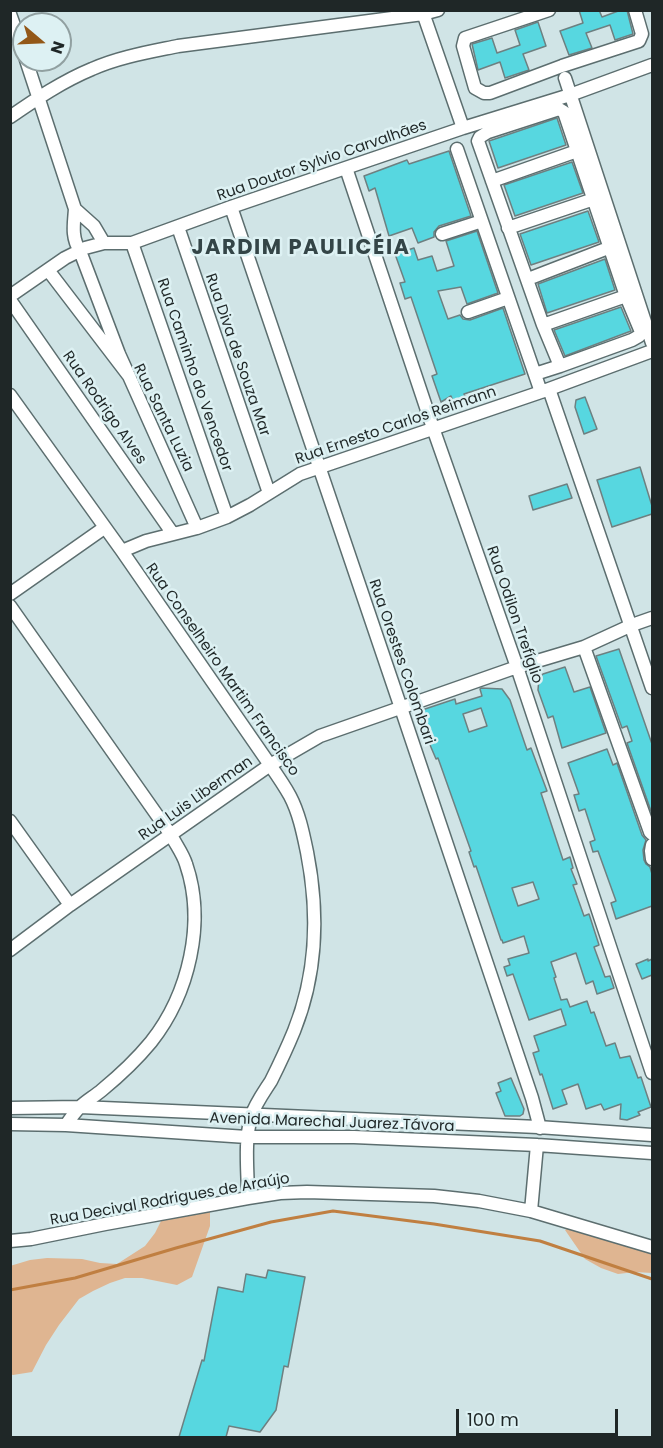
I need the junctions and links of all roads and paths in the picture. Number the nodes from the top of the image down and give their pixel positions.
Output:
1 (438, 10) edge
2 (549, 10) edge
3 (635, 10) edge
4 (422, 12) edge
5 (652, 65) edge
6 (30, 72) edge
7 (563, 72) junction
8 (570, 95) junction
9 (39, 97) junction
10 (10, 117) edge
11 (463, 128) junction
12 (457, 149) dead end
13 (577, 151) junction
14 (346, 168) junction
15 (492, 181) junction
16 (594, 199) junction
17 (231, 207) junction
18 (75, 208) junction
19 (482, 221) junction
20 (178, 227) junction
21 (508, 228) junction
22 (442, 234) dead end
23 (104, 243) junction
24 (132, 243) junction
25 (615, 246) junction
26 (80, 250) junction
27 (48, 270) junction
28 (528, 279) junction
29 (626, 296) junction
30 (10, 298) edge
31 (508, 298) junction
32 (468, 312) dead end
33 (543, 324) junction
34 (652, 343) edge
35 (652, 351) edge
36 (560, 366) junction
37 (535, 374) junction
38 (129, 376) junction
39 (545, 390) junction
40 (10, 395) edge
41 (433, 428) junction
42 (319, 467) junction
43 (269, 493) junction
44 (227, 517) junction
45 (104, 528) junction
46 (197, 528) junction
47 (173, 534) junction
48 (122, 551) junction
49 (10, 594) edge
50 (10, 606) edge
51 (652, 618) edge
52 (632, 625) junction
53 (584, 646) junction
54 (517, 667) junction
55 (652, 688) edge
56 (401, 708) junction
57 (270, 765) junction
58 (10, 821) edge
59 (652, 834) edge
60 (171, 835) junction
61 (652, 845) edge
62 (652, 859) edge
63 (70, 905) junction
64 (10, 950) edge
65 (652, 1073) edge
66 (80, 1107) junction
67 (10, 1108) edge
68 (252, 1115) junction
69 (10, 1124) edge
70 (66, 1125) junction
71 (540, 1128) junction
72 (652, 1135) edge
73 (247, 1137) junction
74 (537, 1145) junction
75 (652, 1153) edge
76 (248, 1198) junction
77 (531, 1211) junction
78 (10, 1240) edge
79 (652, 1247) edge

1 - 4 street
2 - 7 street
3 - 7 street
4 - 9 street
4 - 11 street
5 - 8 street, Rua Doutor Sylvio Carvalhães
6 - 9 street
7 - 8 street
8 - 11 street, Rua Doutor Sylvio Carvalhães
8 - 25 street
9 - 10 street
9 - 18 street
11 - 14 street, Rua Doutor Sylvio Carvalhães
12 - 19 street
13 - 15 street
13 - 15 street
13 - 16 street
14 - 17 street, Rua Doutor Sylvio Carvalhães
14 - 41 street, Rua Odilon Trefíglio
15 - 21 street
16 - 21 street
16 - 25 street
17 - 20 street, Rua Doutor Sylvio Carvalhães
17 - 42 street, Rua Orestes Colombari
18 - 23 street
18 - 26 street
19 - 22 street
19 - 31 street
20 - 24 street, Rua Doutor Sylvio Carvalhães
20 - 43 street, Rua Diva de Souza Mar
21 - 28 street
23 - 24 street, Rua Doutor Sylvio Carvalhães
23 - 26 street, Rua Doutor Sylvio Carvalhães
24 - 44 street, Rua Caminho do Vencedor
25 - 28 street
25 - 29 street
25 - 34 street
26 - 27 street, Rua Doutor Sylvio Carvalhães
26 - 38 street
27 - 30 street, Rua Doutor Sylvio Carvalhães
27 - 38 street, Rua Santa Luzia
28 - 33 street
29 - 33 street
29 - 36 street
30 - 47 street, Rua Rodrigo Alves
31 - 32 street
31 - 37 street
33 - 36 street
35 - 39 street, Rua Ernesto Carlos Reimann
36 - 37 street
37 - 39 street
38 - 46 street, Rua Santa Luzia
39 - 41 street, Rua Ernesto Carlos Reimann
39 - 52 street
40 - 45 street, Rua Conselheiro Martim Francisco
41 - 42 street, Rua Ernesto Carlos Reimann
41 - 54 street, Rua Odilon Trefíglio
42 - 43 street, Rua Ernesto Carlos Reimann
42 - 56 street, Rua Orestes Colombari
43 - 44 street, Rua Ernesto Carlos Reimann
44 - 46 street, Rua Ernesto Carlos Reimann
45 - 48 street, Rua Conselheiro Martim Francisco
45 - 49 street
46 - 47 street, Rua Ernesto Carlos Reimann
47 - 48 street, Rua Ernesto Carlos Reimann
48 - 57 street, Rua Conselheiro Martim Francisco
50 - 60 street
51 - 52 street, Rua Luis Liberman
52 - 53 street, Rua Luis Liberman
52 - 55 street
53 - 54 street, Rua Luis Liberman
53 - 59 street
54 - 56 street, Rua Luis Liberman
54 - 65 street, Rua Odilon Trefíglio
56 - 57 street, Rua Luis Liberman
56 - 71 street, Rua Orestes Colombari
57 - 60 street, Rua Luis Liberman
57 - 68 street, Rua Conselheiro Martim Francisco
58 - 63 street
60 - 63 street, Rua Luis Liberman
60 - 66 street
61 - 62 street
63 - 64 street, Rua Luis Liberman
66 - 67 street, Avenida Marechal Juarez Távora
66 - 68 street, Avenida Marechal Juarez Távora
66 - 70 street
68 - 71 street, Avenida Marechal Juarez Távora
68 - 73 street, Rua Conselheiro Martim Francisco
69 - 70 street, Avenida Marechal Juarez Távora
70 - 73 street, Avenida Marechal Juarez Távora
71 - 72 street, Avenida Marechal Juarez Távora
73 - 74 street, Avenida Marechal Juarez Távora
73 - 76 street, Rua Conselheiro Martim Francisco
74 - 75 street, Avenida Marechal Juarez Távora
74 - 77 street
76 - 77 street, Rua Decival Rodrigues de Araújo
76 - 78 street, Rua Decival Rodrigues de Araújo
77 - 79 street, Rua Decival Rodrigues de Araújo

